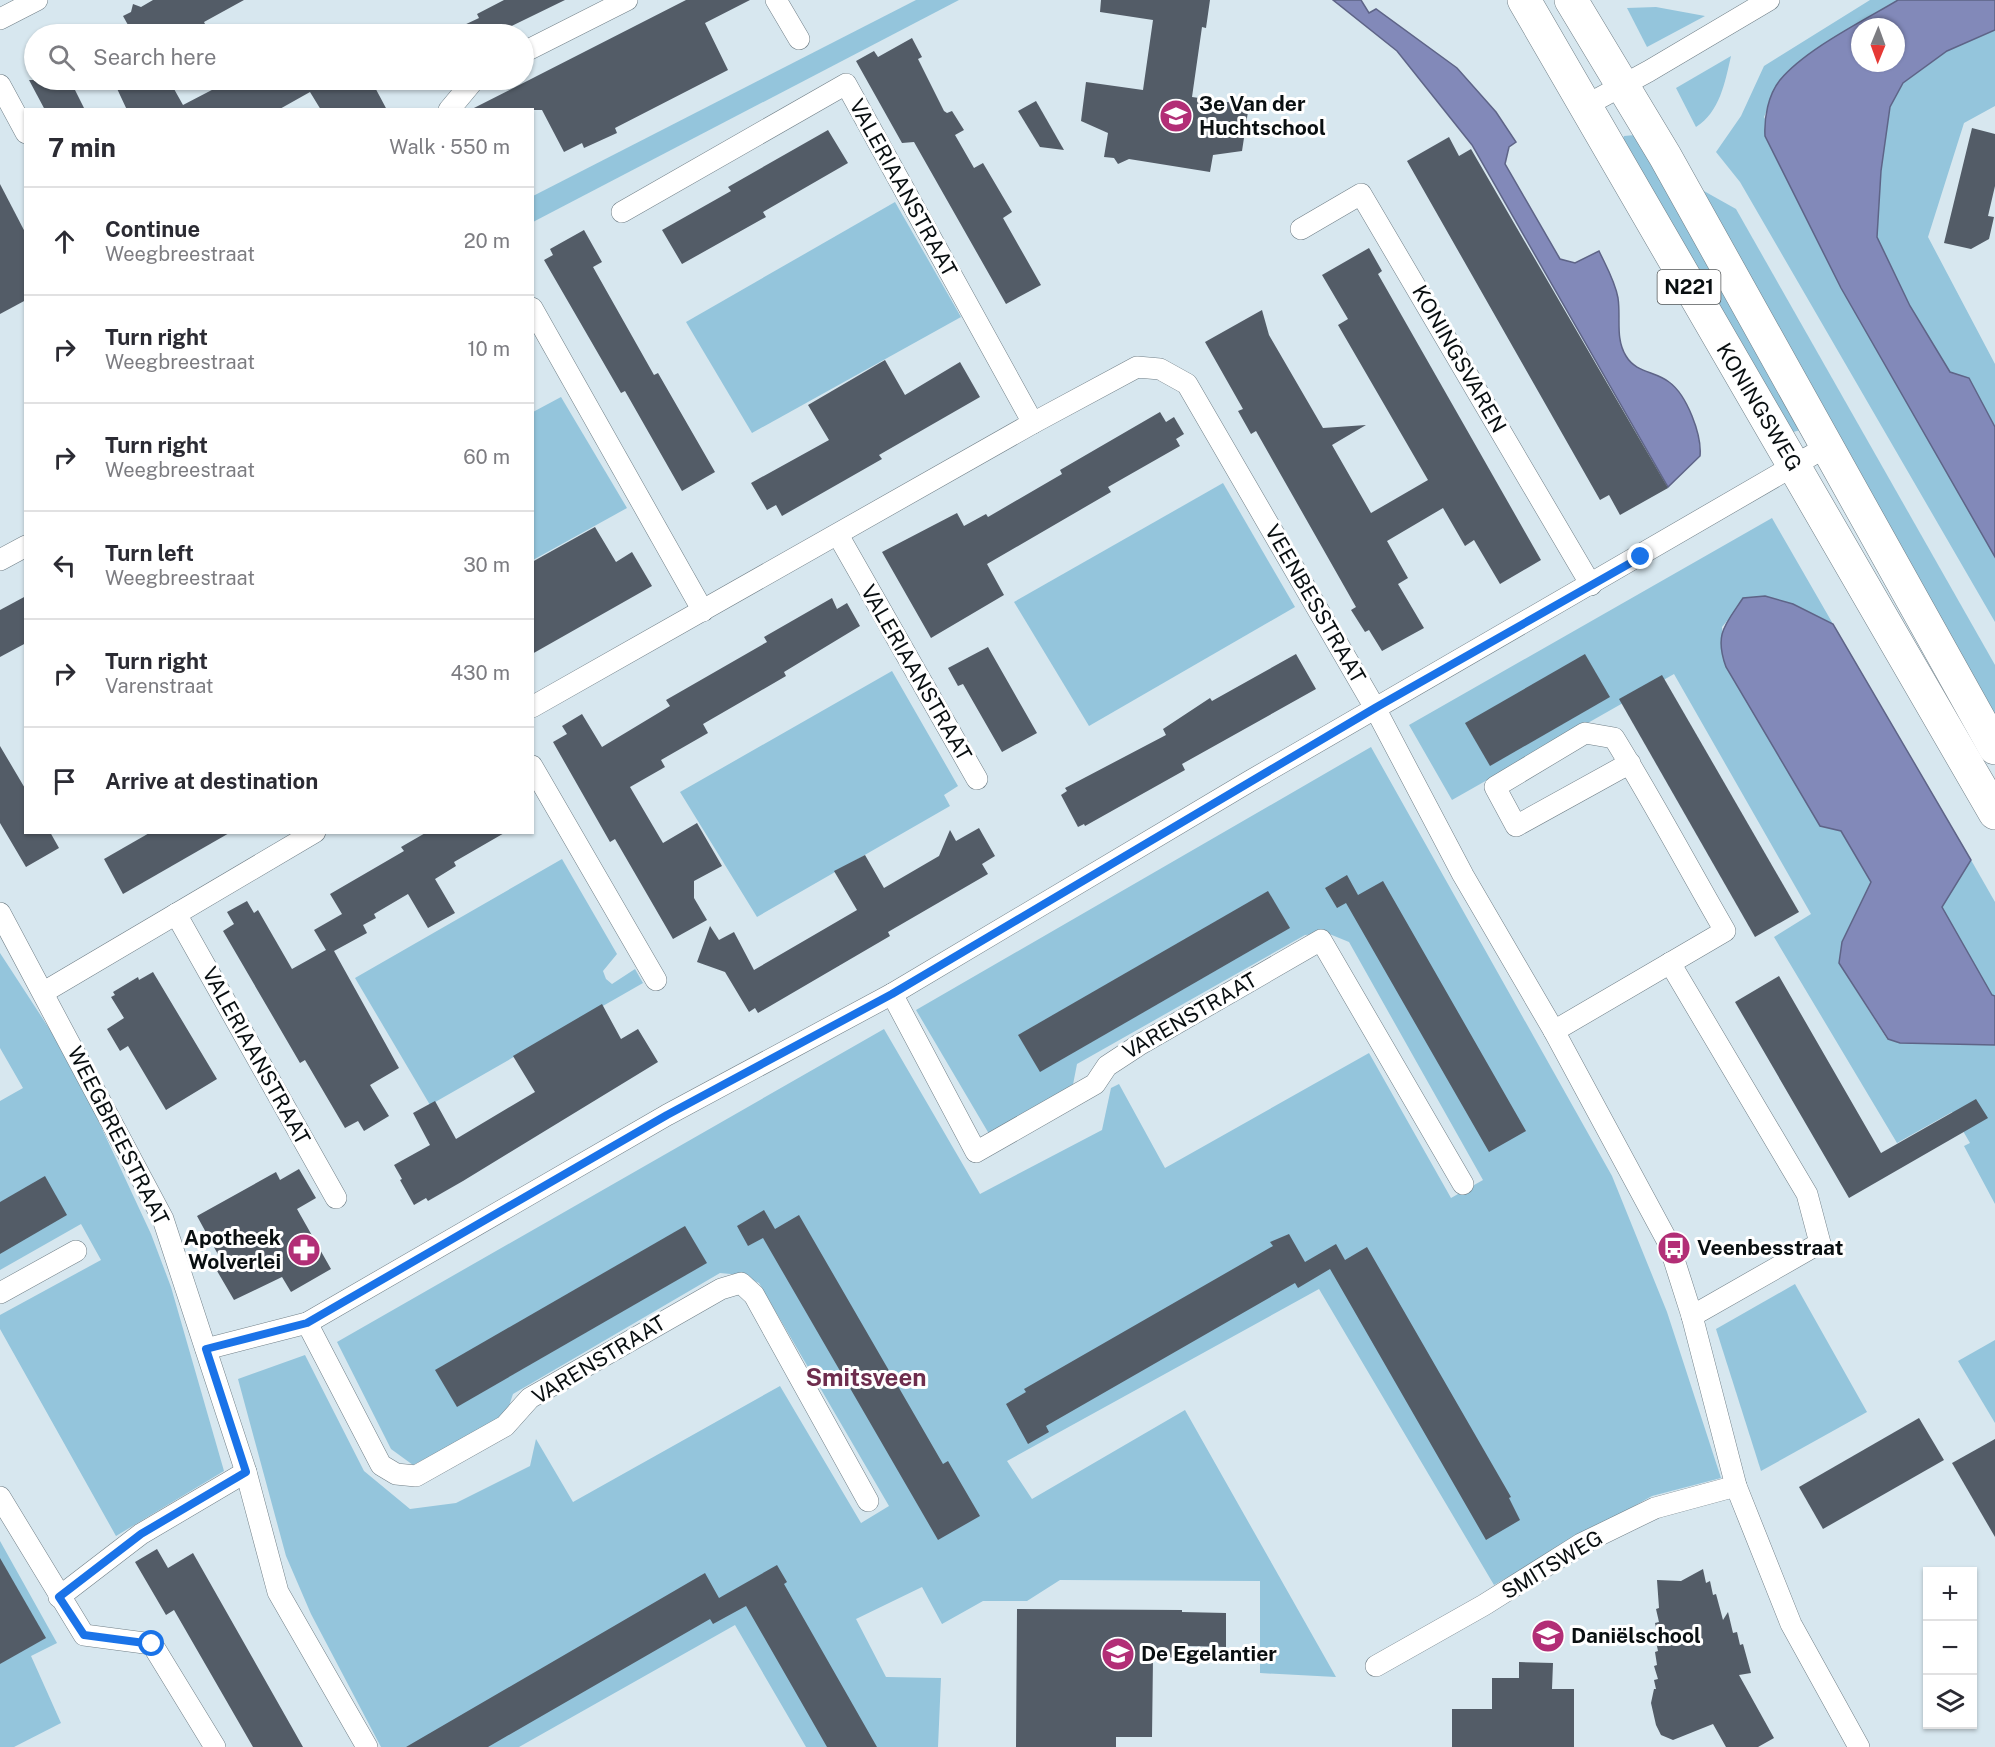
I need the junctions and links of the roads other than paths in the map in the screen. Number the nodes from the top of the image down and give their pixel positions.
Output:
1 (37, 0) edge
2 (627, 0) edge
3 (776, 0) edge
4 (1524, 0) edge
5 (1570, 0) edge
6 (1768, 0) edge
7 (0, 19) edge
8 (800, 39) dead end
9 (534, 47) edge
10 (1623, 85) junction
11 (0, 86) edge
12 (466, 90) edge
13 (1585, 105) junction
14 (451, 108) edge
15 (24, 129) edge
16 (622, 212) dead end
17 (1301, 229) dead end
18 (534, 312) edge
19 (1033, 423) junction
20 (1826, 447) junction
21 (1795, 466) junction
22 (838, 535) junction
23 (24, 547) edge
24 (0, 560) edge
25 (1591, 585) junction
26 (703, 611) junction
27 (534, 706) edge
28 (1375, 708) junction
29 (1995, 748) edge
30 (1630, 763) junction
31 (534, 769) edge
32 (977, 779) dead end
33 (1995, 813) edge
34 (312, 834) edge
35 (0, 913) edge
36 (176, 914) junction
37 (1670, 963) junction
38 (656, 980) dead end
39 (44, 992) junction
40 (892, 994) junction
41 (1554, 1031) junction
42 (1463, 1184) dead end
43 (336, 1198) dead end
44 (76, 1251) dead end
45 (0, 1293) edge
46 (1692, 1316) junction
47 (307, 1323) junction
48 (206, 1349) junction
49 (246, 1472) junction
50 (1736, 1486) junction
51 (0, 1497) edge
52 (867, 1501) dead end
53 (59, 1597) junction
54 (1376, 1666) dead end
55 (215, 1747) edge
56 (367, 1747) edge
57 (1859, 1747) edge

1 - 7 street
2 - 9 street
3 - 8 street
4 - 13 main road, KONINGSWEG / N221
5 - 10 main road, KONINGSWEG / N221
6 - 10 street
10 - 13 street
10 - 20 main road, KONINGSWEG / N221
11 - 15 street
12 - 14 street
13 - 21 main road, KONINGSWEG / N221
16 - 19 street, VALERIAANSTRAAT
17 - 25 street, KONINGSVAREN
18 - 26 street
19 - 22 street
19 - 28 street, VEENBESSTRAAT
20 - 21 street
20 - 29 main road, KONINGSWEG / N221
21 - 25 street
21 - 33 main road, KONINGSWEG / N221
22 - 26 street
22 - 32 street, VALERIAANSTRAAT
23 - 24 street
25 - 28 street
26 - 27 street
28 - 40 street
28 - 41 street, VEENBESSTRAAT
30 - 30 street
30 - 37 street
31 - 38 street
34 - 36 street
35 - 39 street, WEEGBREESTRAAT
36 - 39 street
36 - 43 street, VALERIAANSTRAAT
37 - 41 street
37 - 46 street
39 - 48 street, WEEGBREESTRAAT
40 - 42 street, VARENSTRAAT
40 - 47 street
41 - 46 street, VEENBESSTRAAT
44 - 45 street
46 - 50 street, VEENBESSTRAAT
47 - 48 street
47 - 52 street, VARENSTRAAT
48 - 49 street, WEEGBREESTRAAT
49 - 53 street
49 - 56 street, WEEGBREESTRAAT
50 - 54 street, SMITSWEG
50 - 57 street, VEENBESSTRAAT
51 - 53 street
53 - 55 street

